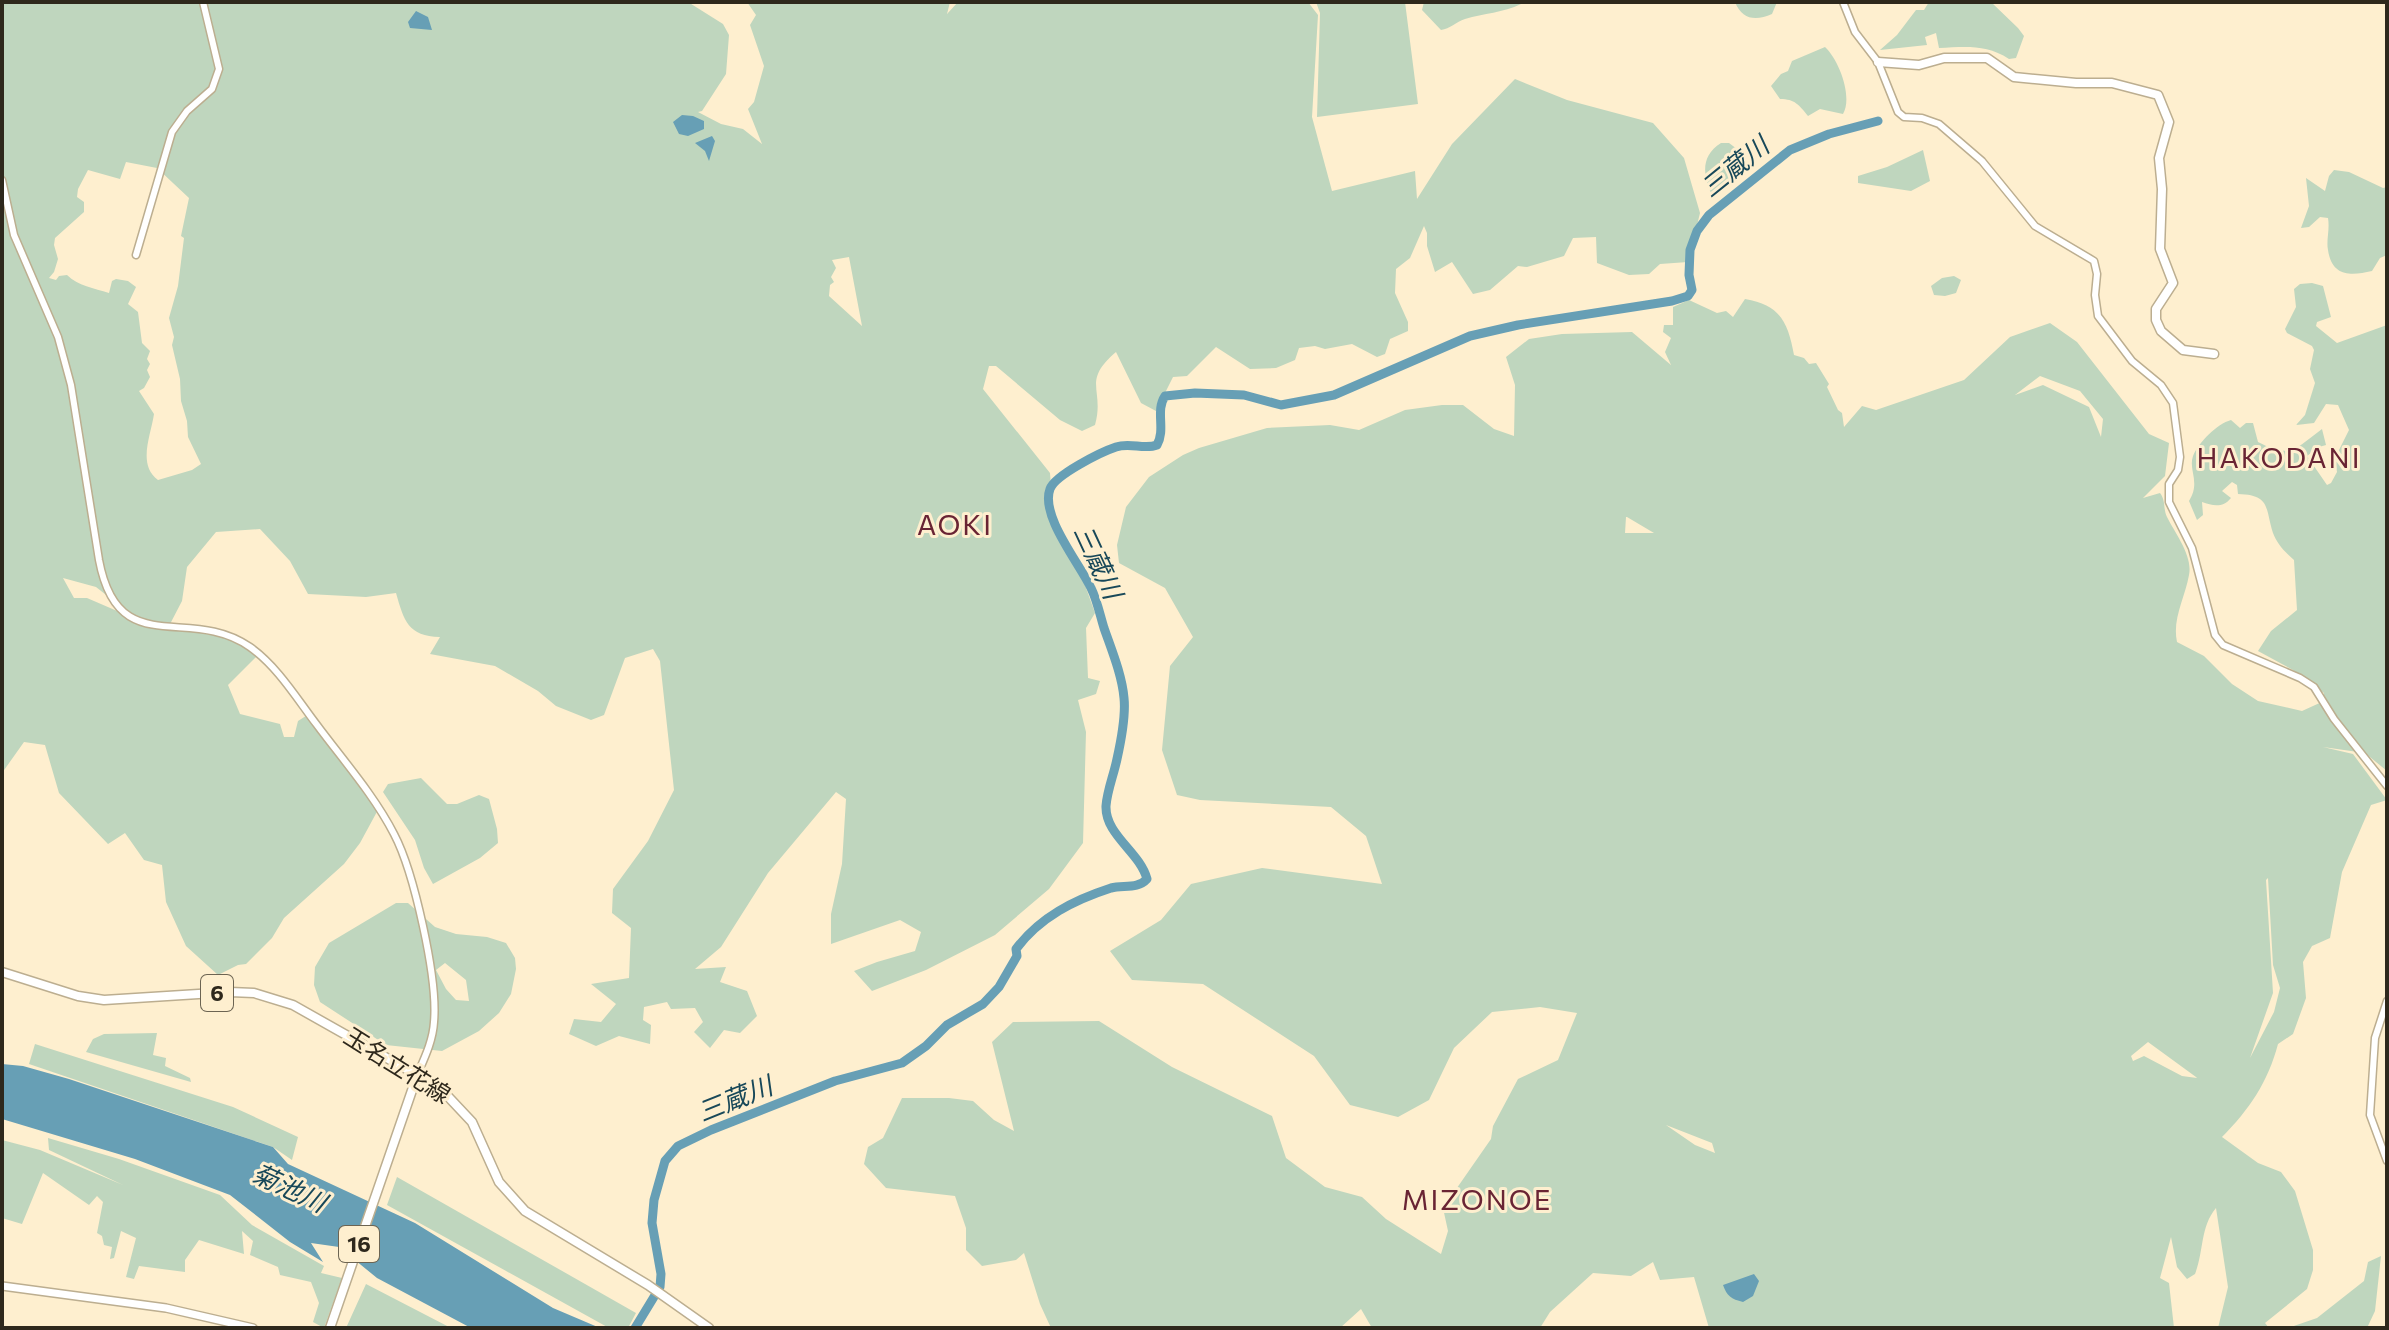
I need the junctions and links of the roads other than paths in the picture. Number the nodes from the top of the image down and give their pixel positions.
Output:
1 (203, 2) edge
2 (1843, 2) edge
3 (1878, 62) junction
4 (2, 180) edge
5 (136, 255) dead end
6 (2214, 354) dead end
7 (2387, 786) edge
8 (2, 972) edge
9 (2387, 1001) edge
10 (418, 1073) junction
11 (2387, 1161) edge
12 (2, 1286) edge
13 (253, 1328) edge
14 (330, 1328) edge
15 (709, 1328) edge

1 - 5 street
2 - 3 street
3 - 6 main road
3 - 7 street
4 - 10 street
8 - 10 main road, 玉名立花線 / 6
9 - 11 street
10 - 14 main road, 16
10 - 15 main road, 玉名立花線 / 6
12 - 13 main road

